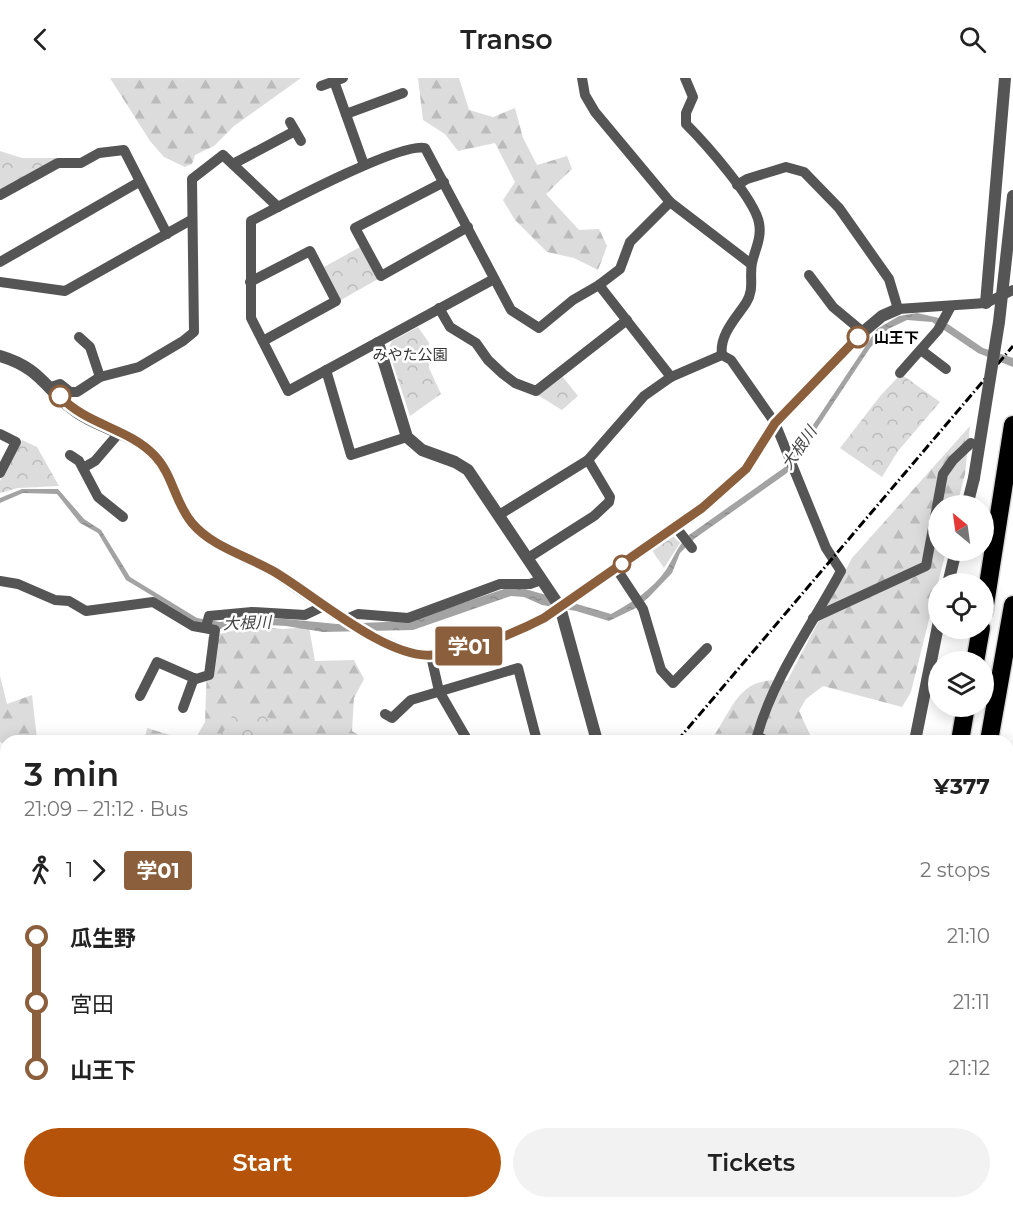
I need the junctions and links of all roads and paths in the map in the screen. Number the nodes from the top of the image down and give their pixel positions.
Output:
1 (582, 78) edge
2 (685, 78) edge
3 (1005, 78) edge
4 (338, 80) edge
5 (321, 86) dead end
6 (403, 93) dead end
7 (346, 114) junction
8 (296, 132) dead end
9 (233, 164) junction
10 (364, 165) junction
11 (139, 182) junction
12 (444, 182) junction
13 (737, 185) junction
14 (1013, 194) edge
15 (0, 195) edge
16 (670, 202) junction
17 (278, 207) junction
18 (191, 220) junction
19 (468, 227) junction
20 (167, 234) junction
21 (0, 262) edge
22 (751, 264) junction
23 (809, 274) dead end
24 (495, 279) junction
25 (0, 282) edge
26 (250, 282) junction
27 (599, 285) junction
28 (1013, 290) edge
29 (986, 303) junction
30 (439, 308) junction
31 (898, 309) junction
32 (949, 311) junction
33 (627, 320) junction
34 (862, 332) junction
35 (79, 337) dead end
36 (263, 341) junction
37 (378, 343) junction
38 (921, 350) junction
39 (722, 355) junction
40 (0, 356) edge
41 (945, 369) dead end
42 (326, 370) junction
43 (900, 373) dead end
44 (671, 376) junction
45 (100, 377) junction
46 (51, 387) junction
47 (775, 423) junction
48 (1013, 425) edge
49 (119, 433) junction
50 (0, 434) edge
51 (407, 437) junction
52 (972, 443) dead end
53 (70, 455) dead end
54 (588, 460) junction
55 (82, 468) junction
56 (0, 473) edge
57 (970, 495) edge
58 (499, 514) junction
59 (123, 517) dead end
60 (675, 526) junction
61 (692, 548) dead end
62 (528, 558) junction
63 (616, 568) junction
64 (990, 573) edge
65 (541, 580) junction
66 (0, 581) edge
67 (1013, 605) edge
68 (324, 606) junction
69 (560, 607) junction
70 (812, 618) junction
71 (347, 620) junction
72 (207, 622) junction
73 (935, 639) edge
74 (707, 648) dead end
75 (431, 656) junction
76 (194, 678) junction
77 (439, 691) junction
78 (140, 696) dead end
79 (183, 708) dead end
80 (964, 717) edge
81 (391, 718) dead end
82 (465, 735) edge
83 (535, 735) edge
84 (595, 735) edge
85 (757, 735) edge
86 (916, 735) edge
87 (961, 735) edge
88 (990, 735) edge

1 - 16 street
2 - 13 street
3 - 29 street
4 - 5 street
4 - 7 street
6 - 7 street
7 - 10 street
8 - 9 street
9 - 17 street
9 - 18 street
10 - 12 street
10 - 17 street
11 - 15 street
11 - 20 street
11 - 21 street
12 - 19 street
12 - 19 street
13 - 22 street
13 - 31 street
14 - 57 street, bridge
16 - 22 street
16 - 27 street
17 - 26 street
18 - 20 street
18 - 45 street
19 - 24 street
20 - 25 street
22 - 39 street
23 - 34 street
24 - 27 street
24 - 30 street
26 - 36 street
26 - 36 street
27 - 33 street
28 - 29 street
29 - 32 street
30 - 33 street
30 - 37 street
31 - 32 street
31 - 34 street
32 - 38 street
33 - 44 street
34 - 47 street
35 - 45 street
36 - 42 street
37 - 42 street
37 - 51 street
38 - 41 street
38 - 43 street
39 - 44 street
39 - 47 street
40 - 46 street
42 - 51 street
44 - 54 street
45 - 46 street
46 - 49 street
47 - 60 street
47 - 70 street
48 - 64 highway
49 - 55 street
49 - 68 street
50 - 56 street
51 - 58 street
52 - 70 street
53 - 55 street
54 - 58 street
54 - 62 street
55 - 59 street
58 - 62 street
60 - 61 street
60 - 63 street
62 - 65 street
63 - 69 street
63 - 74 street
65 - 69 street
65 - 71 street
66 - 72 street
67 - 88 highway
68 - 71 street
68 - 72 street
69 - 75 street
69 - 84 street
70 - 85 street
71 - 75 street
72 - 76 street
73 - 86 street
75 - 77 street
76 - 78 street
76 - 79 street
77 - 81 street
77 - 82 street
77 - 83 street
80 - 87 highway

